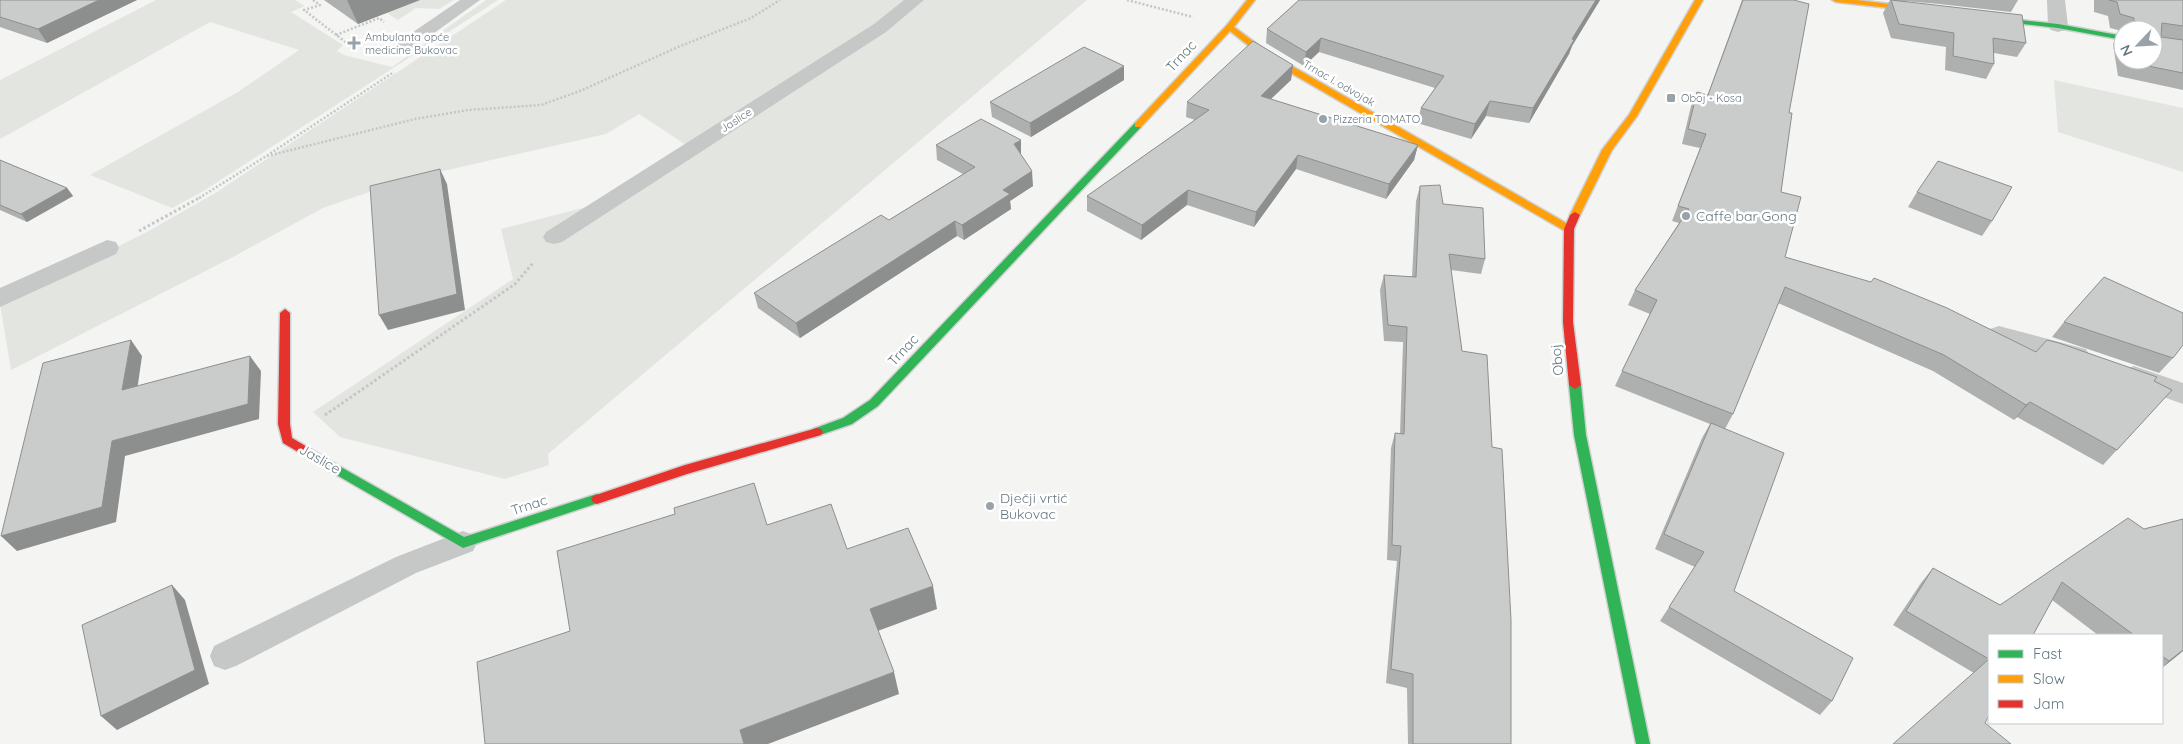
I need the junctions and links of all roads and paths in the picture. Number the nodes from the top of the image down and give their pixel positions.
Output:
1 (313, 0) edge
2 (470, 0) edge
3 (780, 0) edge
4 (915, 0) edge
5 (1127, 0) edge
6 (1251, 0) edge
7 (1699, 0) edge
8 (1836, 0) edge
9 (2056, 0) edge
10 (1132, 1) edge
11 (1932, 11) edge
12 (1971, 16) edge
13 (387, 25) dead end
14 (2058, 26) junction
15 (1230, 27) junction
16 (380, 30) dead end
17 (336, 36) junction
18 (2113, 36) edge
19 (406, 45) dead end
20 (398, 69) dead end
21 (267, 156) junction
22 (1569, 229) junction
23 (554, 237) joint
24 (107, 248) joint
25 (0, 298) edge
26 (285, 313) dead end
27 (1998, 335) edge
28 (2183, 394) edge
29 (287, 440) junction
30 (463, 543) junction
31 (225, 656) dead end
32 (1643, 744) edge

1 - 17 path
2 - 19 lane
3 - 21 path
4 - 23 lane, Jaslice
5 - 10 path
6 - 15 street, Trnac
7 - 22 street, Oboj
8 - 11 street
9 - 14 street
10 - 15 path
12 - 14 street
13 - 17 path
14 - 18 street
15 - 22 street, Trnac I. odvojak
15 - 30 street, Trnac
16 - 17 path
20 - 21 path
21 - 24 path
22 - 32 street, Oboj
23 - 29 path
24 - 25 street
26 - 29 street, Jaslice
27 - 28 street
29 - 30 street, Jaslice
30 - 31 lane

